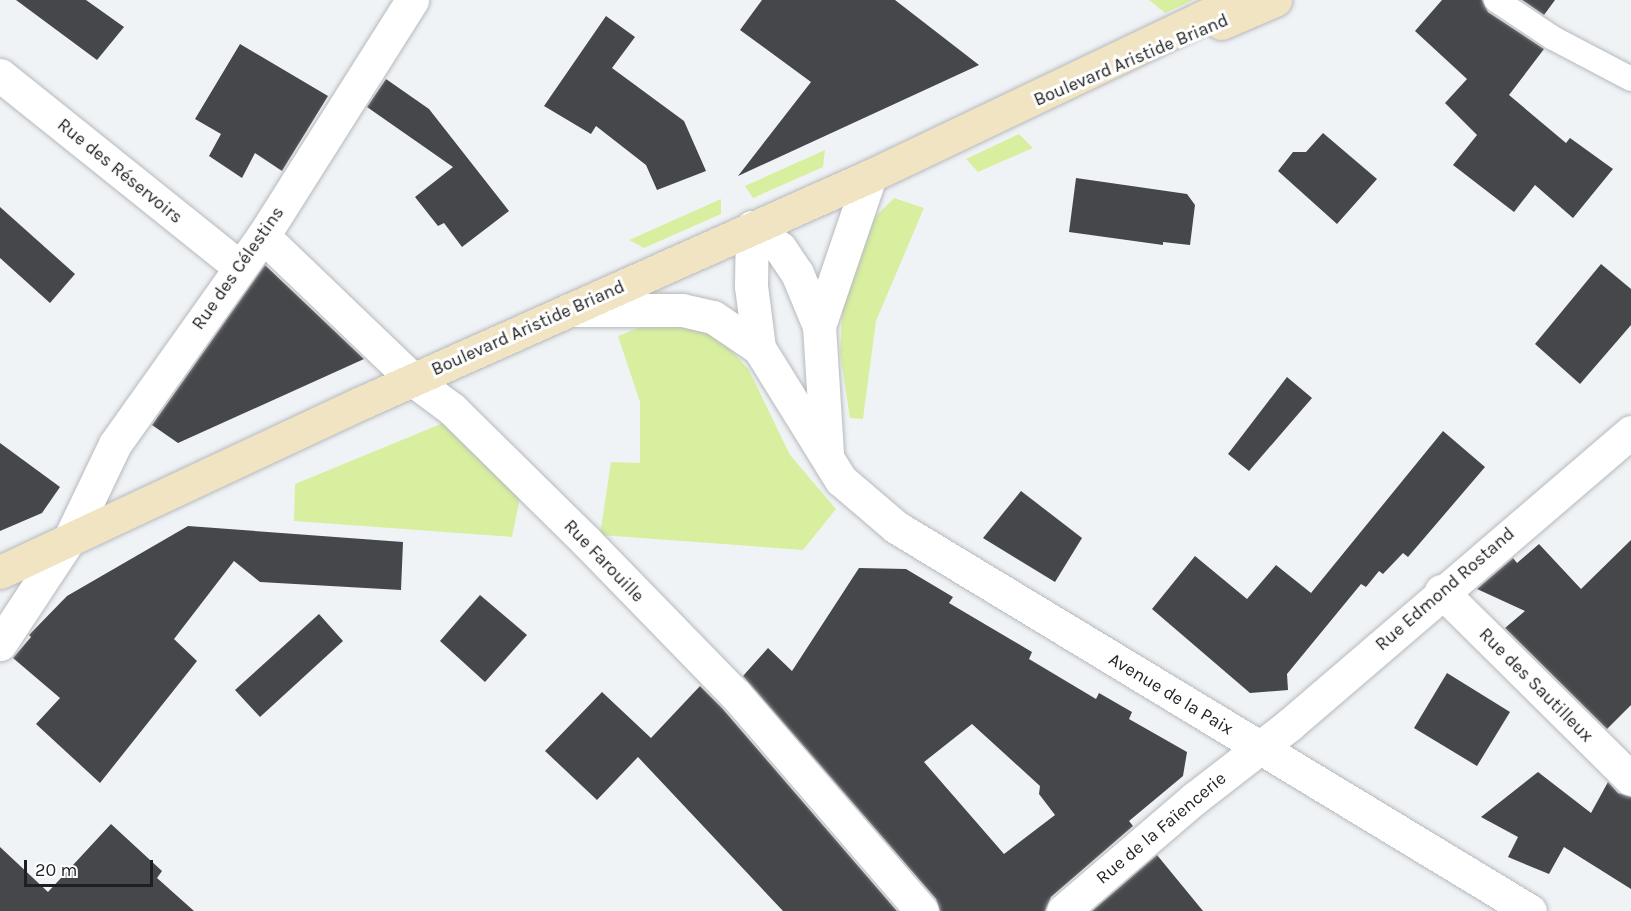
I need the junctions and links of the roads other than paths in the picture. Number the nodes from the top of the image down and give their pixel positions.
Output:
1 (412, 0) edge
2 (1239, 0) edge
3 (1275, 0) edge
4 (1496, 0) edge
5 (0, 75) edge
6 (1631, 79) edge
7 (987, 121) junction
8 (870, 176) junction
9 (752, 227) junction
10 (263, 236) junction
11 (240, 267) junction
12 (569, 310) junction
13 (819, 326) junction
14 (759, 348) junction
15 (413, 380) junction
16 (1631, 432) edge
17 (827, 459) junction
18 (70, 538) junction
19 (0, 572) edge
20 (1441, 591) junction
21 (0, 644) edge
22 (1260, 747) junction
23 (1631, 779) edge
24 (922, 911) edge
25 (1063, 911) edge
26 (1530, 911) edge

1 - 10 street, Rue des Célestins
2 - 7 main road, Boulevard Aristide Briand
3 - 7 main road, Boulevard Aristide Briand
4 - 6 lane
5 - 11 street, Rue des Réservoirs
7 - 8 main road, Boulevard Aristide Briand
8 - 9 main road, Boulevard Aristide Briand
8 - 13 street
9 - 12 main road, Boulevard Aristide Briand
9 - 13 street
9 - 14 street, Avenue de la Paix
10 - 11 street, Rue des Célestins
10 - 15 street, Rue Farouille
11 - 18 street, Rue des Célestins
12 - 14 street, Avenue de la Paix
12 - 15 main road, Boulevard Aristide Briand
13 - 17 street
14 - 17 street, Avenue de la Paix
15 - 18 main road, Boulevard Aristide Briand
15 - 24 street, Rue Farouille
16 - 20 street, Rue Edmond Rostand
17 - 22 street, Avenue de la Paix
18 - 19 main road, Boulevard Aristide Briand
18 - 21 street, Rue des Célestins
20 - 22 street, Rue Edmond Rostand
20 - 23 street, Rue des Sautilleux
22 - 25 street, Rue de la Faïencerie
22 - 26 street, Avenue de la Paix

